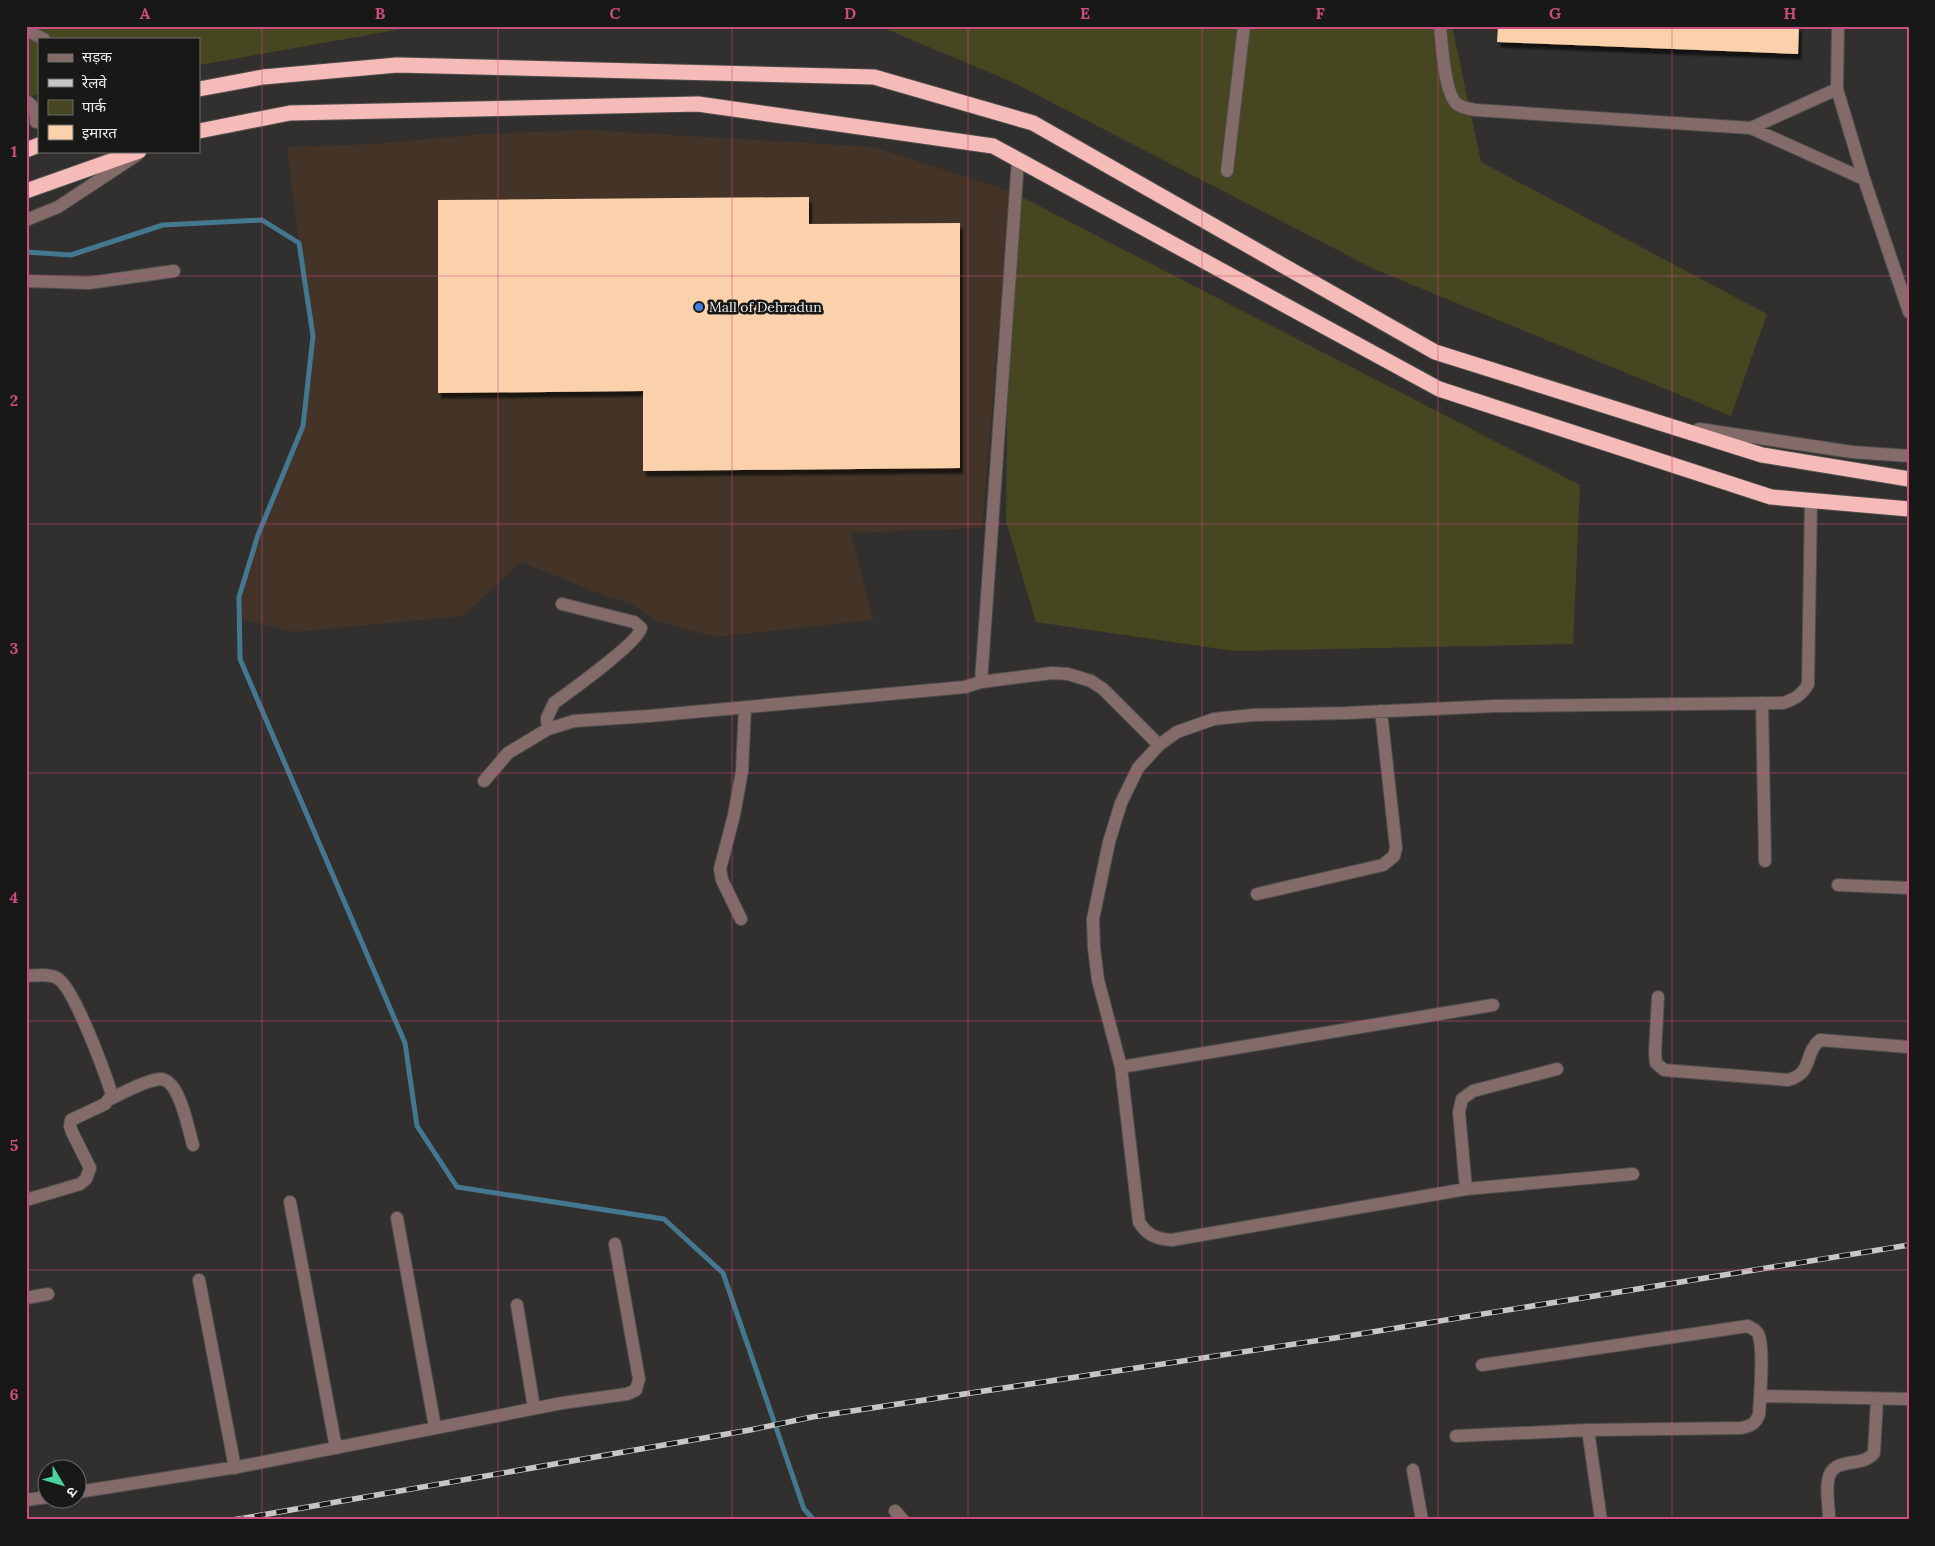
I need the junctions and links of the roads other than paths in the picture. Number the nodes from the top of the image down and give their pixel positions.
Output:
1 (1244, 26) edge
2 (1440, 26) edge
3 (1838, 26) edge
4 (26, 30) edge
5 (42, 38) edge
6 (200, 89) edge
7 (1837, 89) junction
8 (26, 101) edge
9 (34, 124) edge
10 (1751, 128) junction
11 (200, 130) edge
12 (38, 145) edge
13 (26, 150) edge
14 (136, 152) edge
15 (141, 152) edge
16 (1018, 160) junction
17 (1228, 171) dead end
18 (1864, 180) junction
19 (26, 191) edge
20 (26, 220) edge
21 (174, 271) dead end
22 (26, 281) edge
23 (1909, 312) edge
24 (1659, 422) junction
25 (1909, 456) edge
26 (1909, 479) edge
27 (1811, 500) junction
28 (1909, 509) edge
29 (562, 604) dead end
30 (981, 682) junction
31 (1762, 703) junction
32 (745, 707) junction
33 (1381, 711) junction
34 (548, 729) junction
35 (1160, 746) junction
36 (484, 781) dead end
37 (1765, 861) dead end
38 (1838, 885) dead end
39 (1909, 888) edge
40 (1257, 894) dead end
41 (741, 919) dead end
42 (26, 976) edge
43 (1658, 997) dead end
44 (1493, 1006) dead end
45 (1909, 1046) edge
46 (1121, 1067) junction
47 (1557, 1069) dead end
48 (110, 1099) junction
49 (193, 1145) dead end
50 (1633, 1174) dead end
51 (1466, 1189) junction
52 (26, 1200) edge
53 (290, 1202) dead end
54 (396, 1218) dead end
55 (615, 1244) dead end
56 (199, 1280) dead end
57 (48, 1294) dead end
58 (26, 1298) edge
59 (517, 1305) dead end
60 (1482, 1365) dead end
61 (1760, 1396) junction
62 (1877, 1399) junction
63 (1909, 1399) edge
64 (534, 1408) junction
65 (435, 1427) junction
66 (1588, 1430) junction
67 (1456, 1436) dead end
68 (336, 1448) junction
69 (235, 1468) junction
70 (1413, 1470) dead end
71 (88, 1490) edge
72 (1422, 1520) edge
73 (1601, 1520) edge
74 (1829, 1520) edge

1 - 17 street
2 - 10 street
3 - 7 street
4 - 5 street
6 - 24 highway
7 - 10 street
7 - 18 street
8 - 9 street
10 - 18 street
11 - 16 highway
12 - 13 highway
14 - 19 highway
15 - 20 street
16 - 27 highway
16 - 30 street
18 - 23 street
21 - 22 street
24 - 25 street
24 - 26 highway
27 - 28 highway
27 - 31 street
29 - 34 street
30 - 32 street
30 - 35 street
31 - 33 street
31 - 37 street
32 - 34 street
32 - 41 street
33 - 35 street
33 - 40 street
34 - 36 street
35 - 46 street
38 - 39 street
42 - 48 street
43 - 45 street
44 - 46 street
46 - 51 street
47 - 51 street
48 - 49 street
48 - 52 street
50 - 51 street
53 - 68 street
54 - 65 street
55 - 64 street
56 - 69 street
57 - 58 street
59 - 64 street
60 - 61 street
61 - 62 street
61 - 66 street
62 - 63 street
62 - 74 street
64 - 65 street
65 - 68 street
66 - 67 street
66 - 73 street
68 - 69 street
69 - 71 street
70 - 72 street

